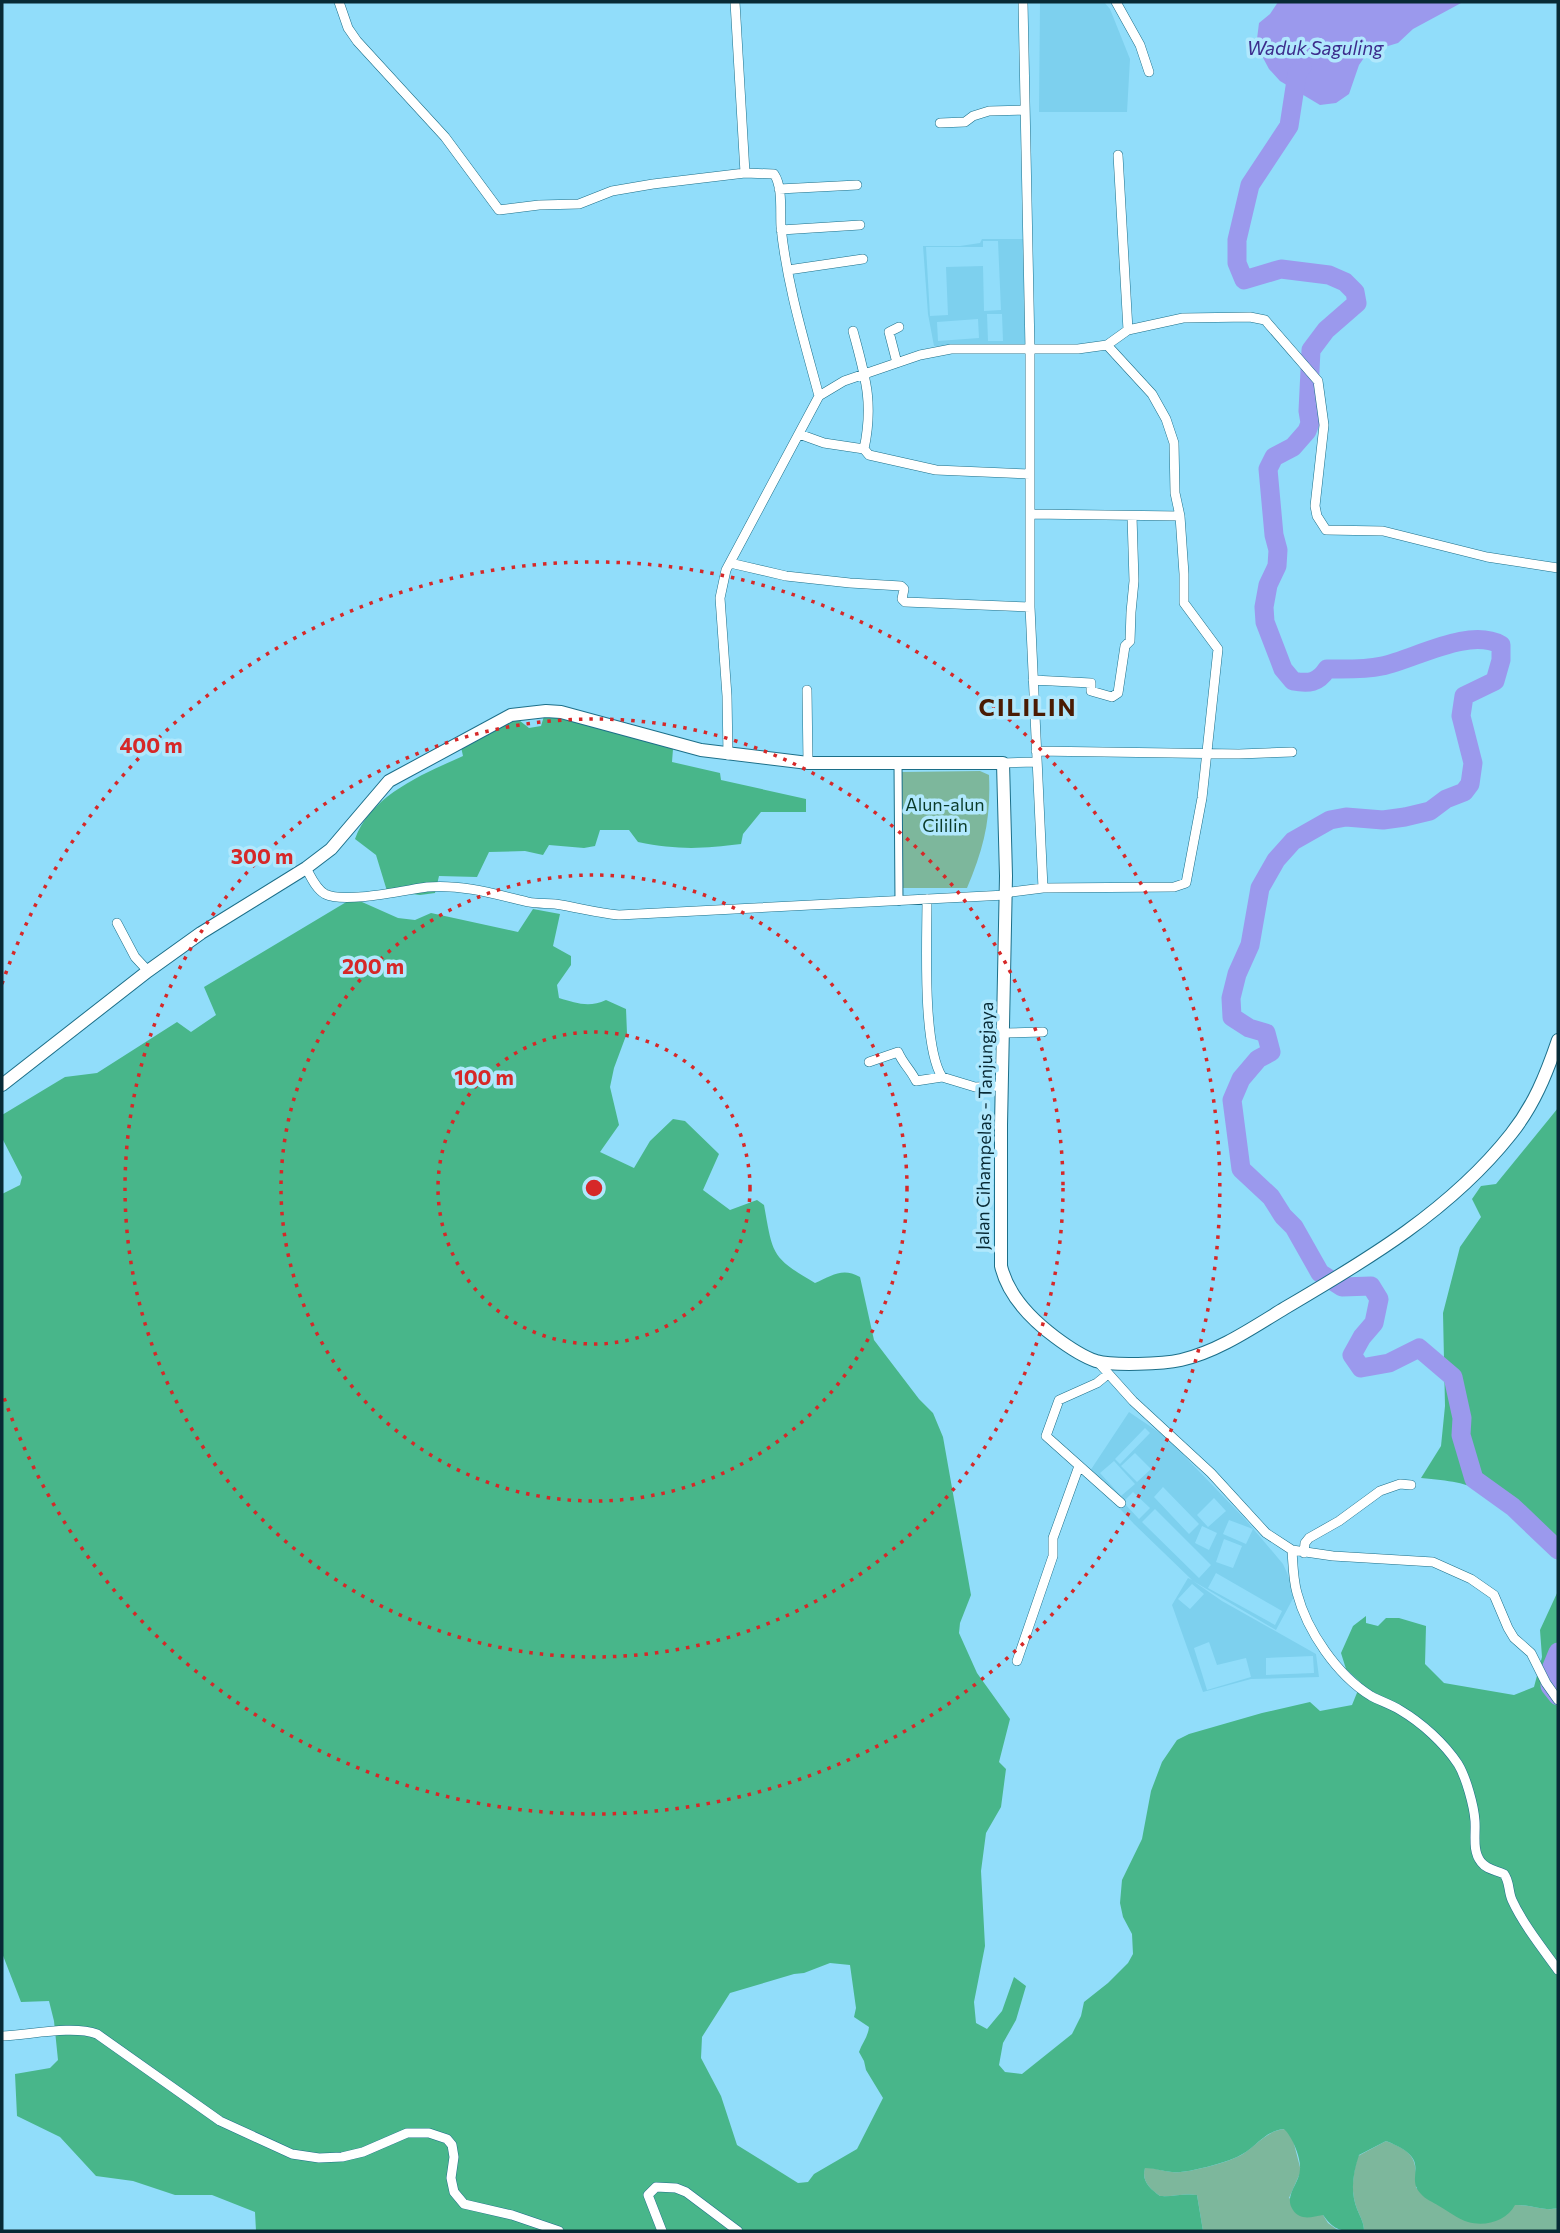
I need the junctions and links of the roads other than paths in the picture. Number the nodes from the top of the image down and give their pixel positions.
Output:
1 (339, 2) edge
2 (735, 2) edge
3 (1023, 2) edge
4 (1116, 2) edge
5 (1149, 72) dead end
6 (1024, 110) junction
7 (940, 123) dead end
8 (1118, 155) dead end
9 (745, 173) junction
10 (857, 185) dead end
11 (779, 189) junction
12 (860, 225) dead end
13 (782, 230) junction
14 (863, 260) dead end
15 (788, 270) junction
16 (899, 327) dead end
17 (1128, 330) junction
18 (853, 331) dead end
19 (1107, 345) junction
20 (1030, 350) junction
21 (897, 363) junction
22 (864, 374) junction
23 (819, 396) junction
24 (799, 434) junction
25 (864, 449) junction
26 (1030, 474) junction
27 (1031, 514) junction
28 (1132, 516) junction
29 (1180, 516) junction
30 (730, 563) junction
31 (1558, 568) edge
32 (1030, 607) junction
33 (1033, 680) junction
34 (807, 690) dead end
35 (1036, 751) junction
36 (1292, 752) dead end
37 (1207, 753) junction
38 (728, 755) junction
39 (1036, 762) junction
40 (808, 763) junction
41 (898, 763) junction
42 (1003, 763) junction
43 (306, 869) junction
44 (1043, 888) junction
45 (1006, 895) junction
46 (927, 900) junction
47 (899, 901) junction
48 (117, 923) dead end
49 (148, 971) junction
50 (1043, 1032) dead end
51 (1004, 1033) junction
52 (1558, 1040) edge
53 (869, 1062) dead end
54 (8, 1074) edge
55 (942, 1077) junction
56 (2, 1085) edge
57 (1002, 1086) junction
58 (1098, 1362) junction
59 (1108, 1374) junction
60 (1079, 1466) junction
61 (1411, 1485) dead end
62 (1121, 1503) dead end
63 (1292, 1550) junction
64 (1304, 1553) junction
65 (1017, 1661) dead end
66 (1558, 1700) edge
67 (1558, 1970) edge
68 (2, 2036) edge
69 (559, 2231) edge
70 (662, 2231) edge
71 (738, 2231) edge

1 - 9 street
2 - 9 street
3 - 6 street
4 - 5 street
6 - 7 street
6 - 20 street
8 - 17 street
9 - 11 street
10 - 11 street
11 - 13 street
12 - 13 street
13 - 15 street
14 - 15 street
15 - 23 street
16 - 21 street
17 - 19 street
17 - 31 street
18 - 22 street
19 - 20 street
19 - 29 street
20 - 21 street
20 - 26 street
21 - 22 street
22 - 23 street
22 - 25 street
23 - 24 street
24 - 25 street
24 - 30 street
25 - 26 street
26 - 27 street
27 - 28 street
27 - 32 street
28 - 29 street
28 - 33 street
29 - 37 street
30 - 32 street
30 - 38 street
32 - 33 street
33 - 35 street
34 - 40 street
35 - 37 street
35 - 39 street
36 - 37 street
37 - 44 street
38 - 40 main road
38 - 43 main road
39 - 42 street
39 - 44 street
40 - 41 main road
41 - 42 main road
41 - 47 street
42 - 45 main road, Jalan Cihampelas - Tanjungjaya
43 - 47 street
43 - 49 main road
44 - 45 street
45 - 46 street
45 - 51 main road, Jalan Cihampelas - Tanjungjaya
46 - 47 street
46 - 55 street
48 - 49 street
49 - 54 main road
50 - 51 street
51 - 57 main road, Jalan Cihampelas - Tanjungjaya
52 - 58 main road, Jalan Cihampelas - Tanjungjaya
53 - 55 street
54 - 56 main road
55 - 57 street
57 - 58 main road, Jalan Cihampelas - Tanjungjaya
58 - 59 street
59 - 60 street
59 - 63 street
60 - 62 street
60 - 65 street
61 - 64 street
63 - 64 street
63 - 67 street
64 - 66 street
68 - 69 street
70 - 71 street

